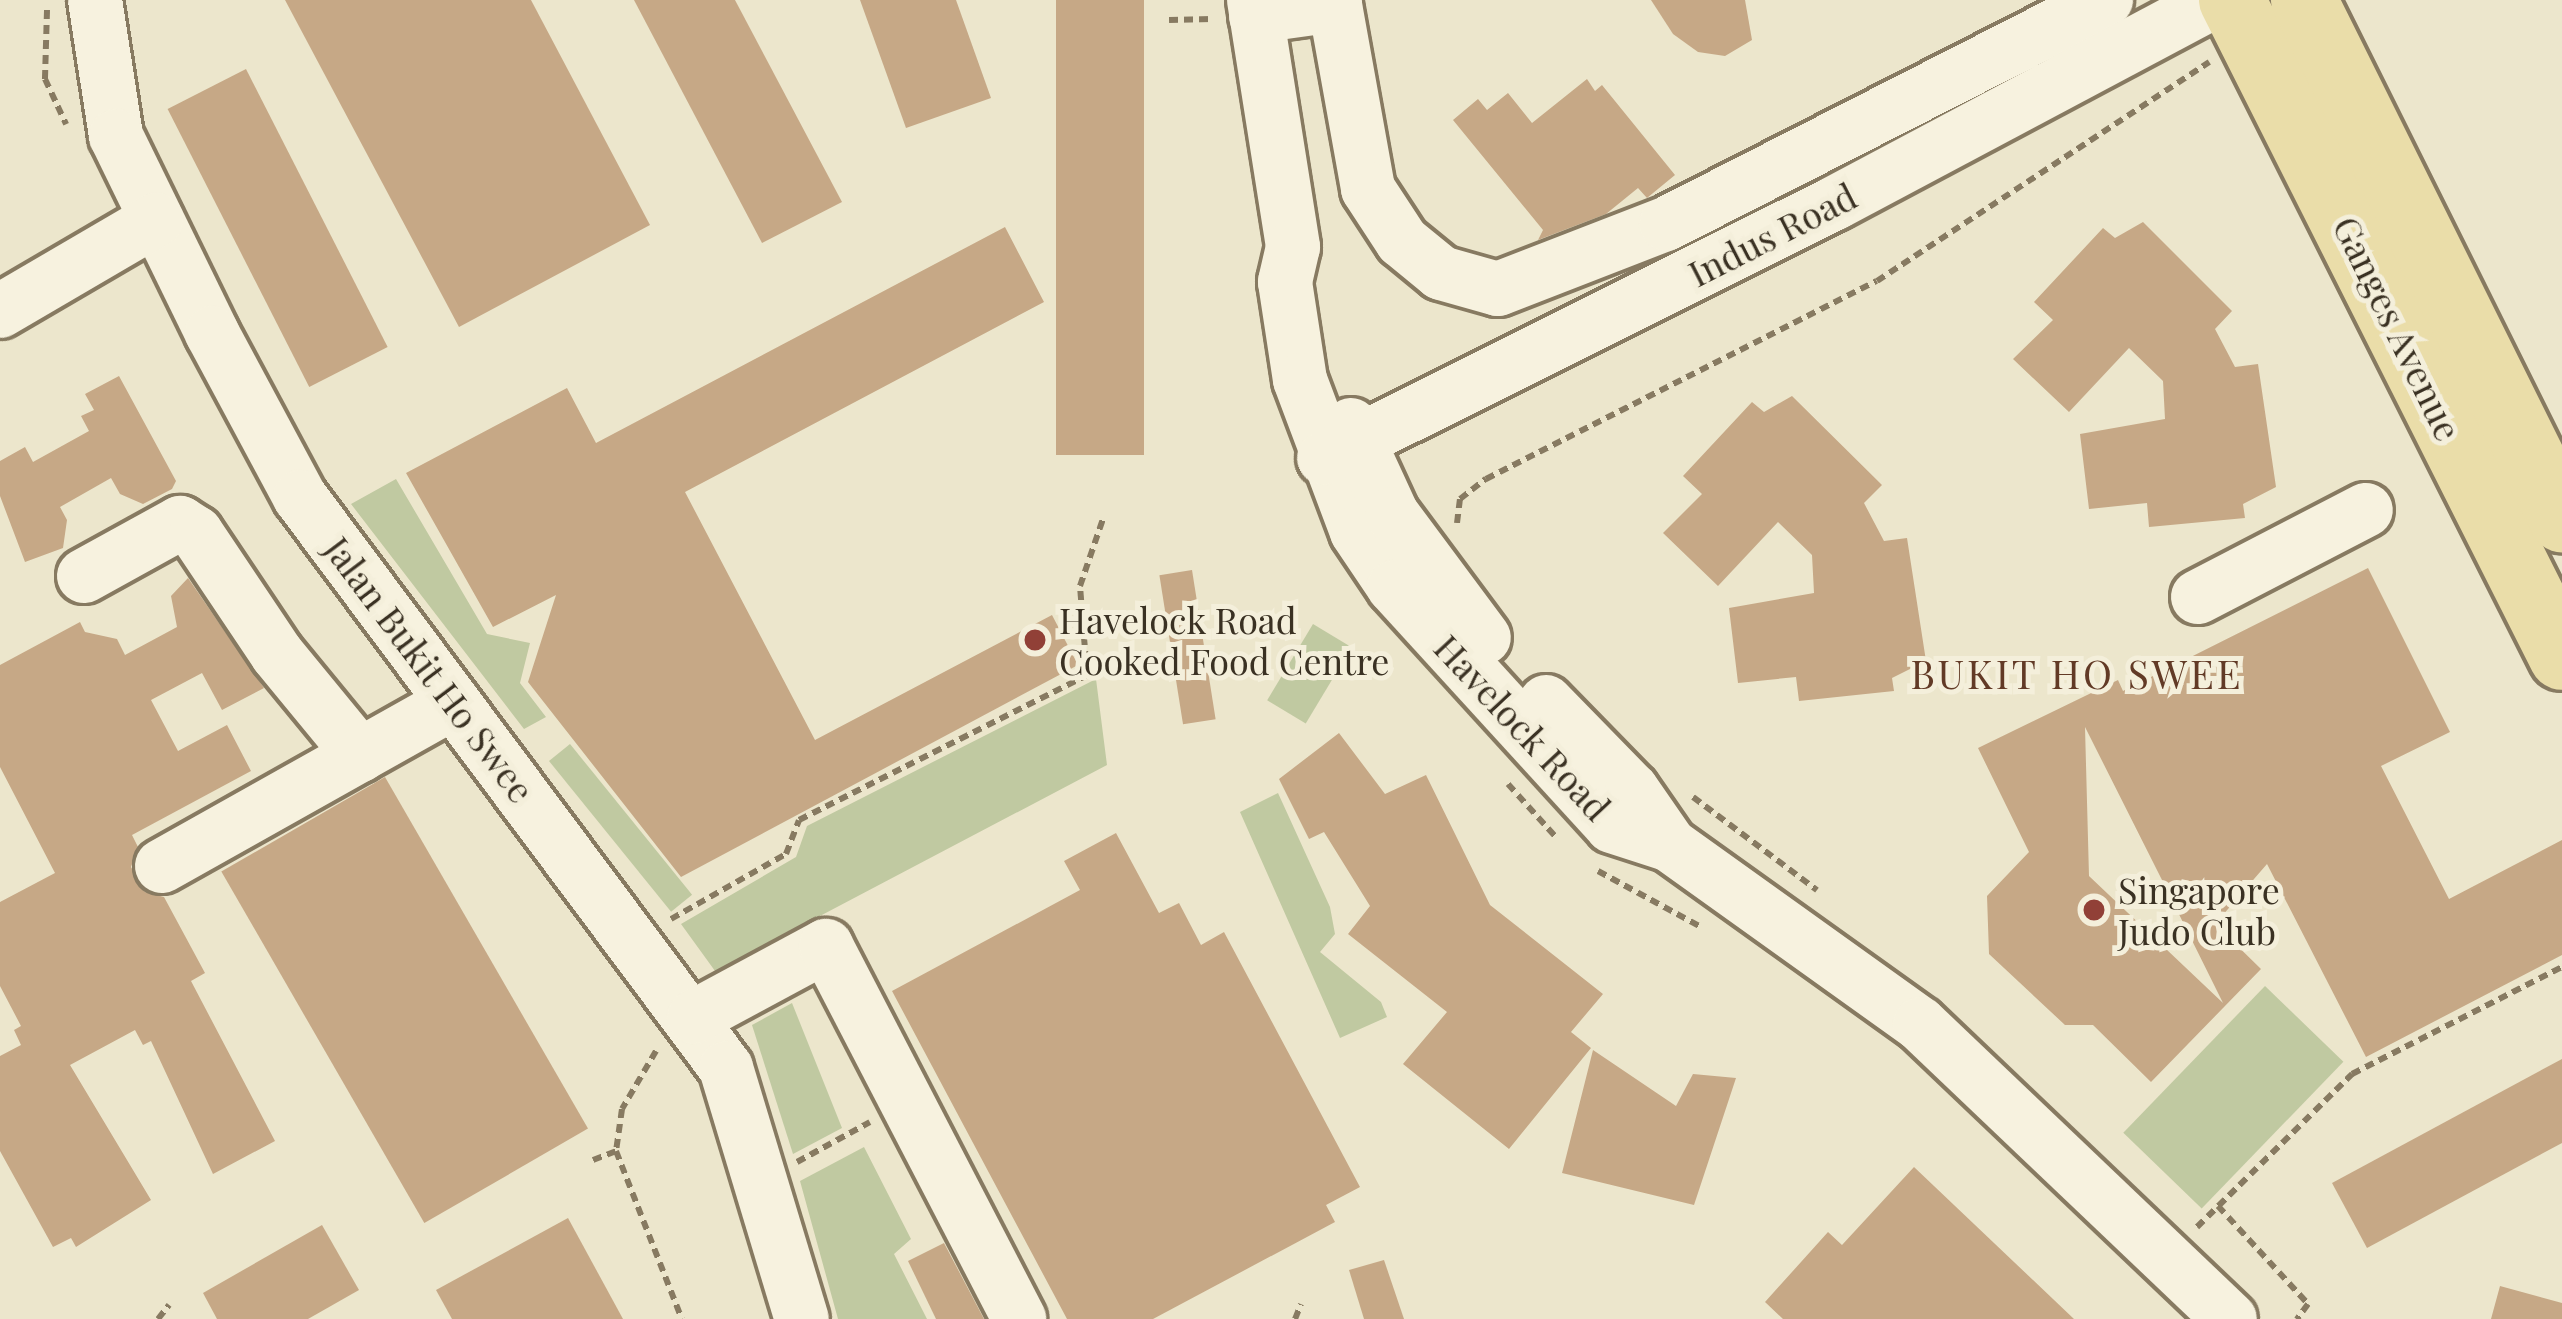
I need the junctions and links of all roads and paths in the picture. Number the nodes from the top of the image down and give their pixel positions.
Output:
1 (95, 0) edge
2 (2106, 0) edge
3 (2216, 0) edge
4 (2304, 0) edge
5 (1256, 8) edge
6 (1169, 20) dead end
7 (1199, 20) dead end
8 (2224, 28) edge
9 (156, 220) junction
10 (1666, 224) junction
11 (1697, 272) junction
12 (0, 311) edge
13 (1341, 450) junction
14 (2366, 511) dead end
15 (1456, 515) dead end
16 (1103, 516) dead end
17 (2562, 519) edge
18 (85, 576) dead end
19 (2198, 597) dead end
20 (2562, 657) edge
21 (453, 703) junction
22 (360, 755) junction
23 (1680, 787) dead end
24 (162, 866) dead end
25 (1826, 897) dead end
26 (668, 920) dead end
27 (2562, 967) edge
28 (678, 1029) junction
29 (908, 1101) junction
30 (616, 1151) junction
31 (593, 1160) dead end
32 (781, 1171) dead end
33 (2218, 1206) junction
34 (2191, 1233) dead end
35 (1301, 1304) dead end
36 (169, 1305) dead end
37 (158, 1319) edge
38 (682, 1319) edge
39 (802, 1319) edge
40 (1018, 1319) edge
41 (1295, 1319) edge
42 (2230, 1319) edge
43 (2297, 1319) edge

1 - 9 street, Jalan Bukit Ho Swee
2 - 10 street
3 - 11 street, Indus Road
4 - 17 main road, Ganges Avenue
5 - 10 street
5 - 13 street, Havelock Road
6 - 7 path
8 - 15 path
8 - 20 main road, Ganges Avenue
9 - 12 street
9 - 21 street, Jalan Bukit Ho Swee
10 - 11 street
11 - 13 street, Indus Road
13 - 42 street, Havelock Road
14 - 19 street
16 - 26 path
18 - 22 street
21 - 22 street
21 - 28 street, Jalan Bukit Ho Swee
22 - 24 street
23 - 25 path
27 - 33 path
28 - 29 street
28 - 30 path
28 - 39 street, Jalan Bukit Ho Swee
29 - 32 path
29 - 40 street
30 - 31 path
30 - 38 path
33 - 34 path
33 - 43 path
35 - 41 path
36 - 37 path

